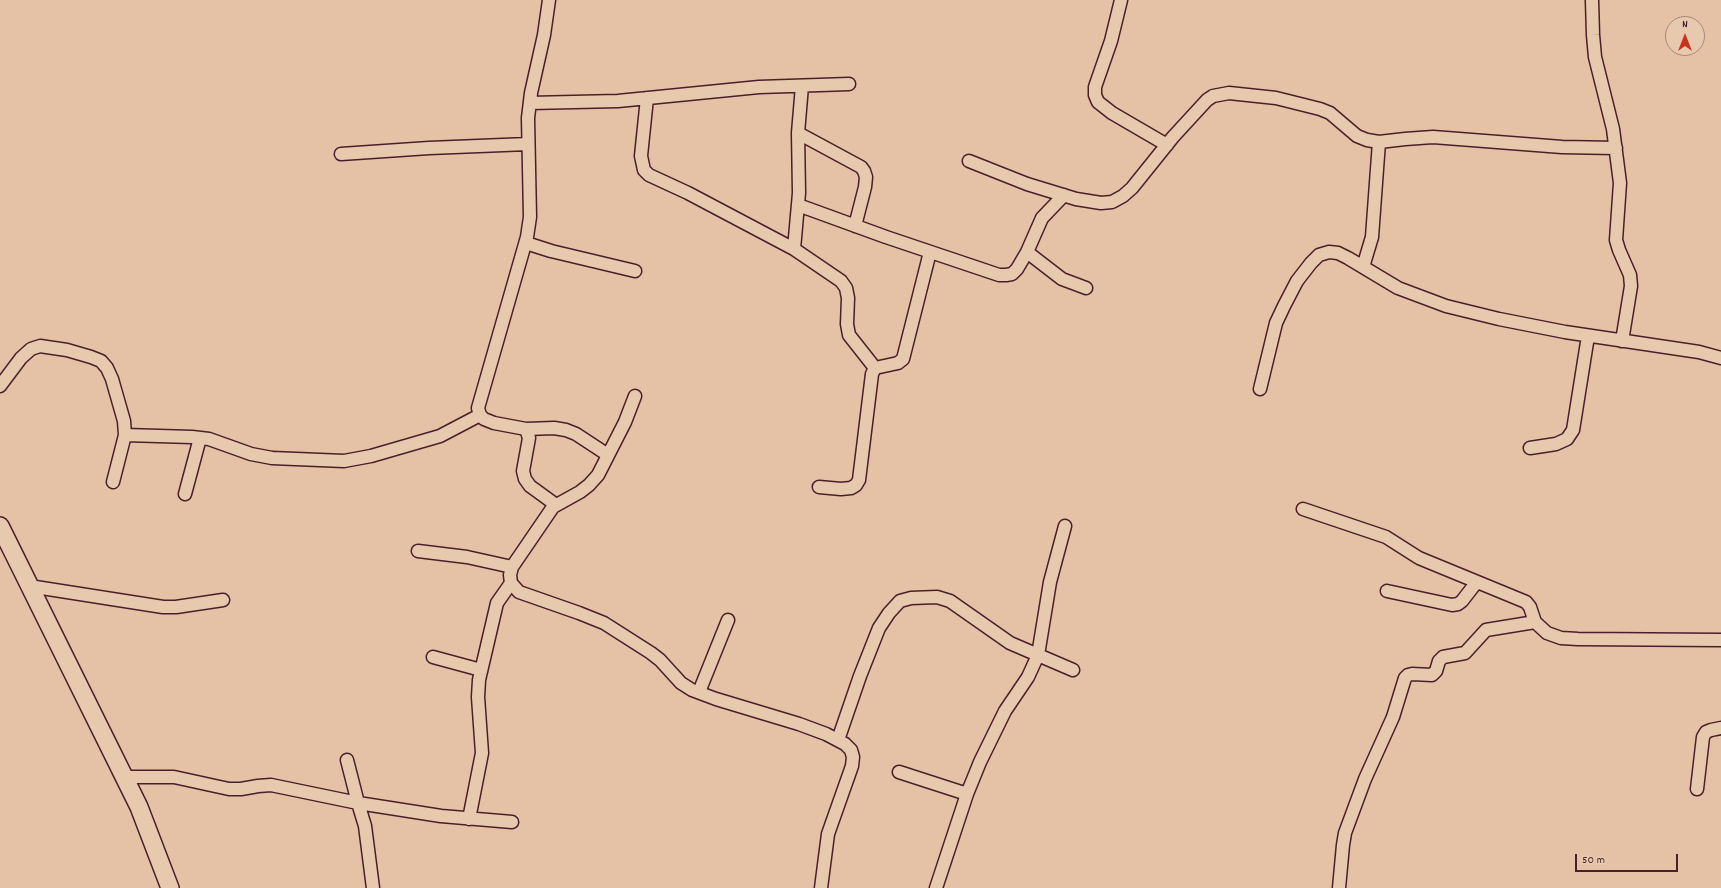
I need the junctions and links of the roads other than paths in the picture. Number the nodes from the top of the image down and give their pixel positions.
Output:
1 (549, 0) edge
2 (1121, 0) edge
3 (1592, 0) edge
4 (849, 84) dead end
5 (802, 86) junction
6 (647, 98) junction
7 (530, 103) junction
8 (798, 133) junction
9 (1379, 142) junction
10 (528, 144) junction
11 (1167, 145) junction
12 (1616, 148) junction
13 (340, 154) dead end
14 (969, 161) dead end
15 (1064, 195) junction
16 (798, 205) junction
17 (855, 226) junction
18 (526, 242) junction
19 (794, 249) junction
20 (930, 252) junction
21 (1027, 252) junction
22 (1363, 268) junction
23 (635, 271) dead end
24 (1086, 288) dead end
25 (1588, 336) junction
26 (1622, 341) junction
27 (1721, 358) edge
28 (875, 368) junction
29 (0, 386) edge
30 (1260, 389) dead end
31 (635, 396) dead end
32 (480, 415) junction
33 (526, 429) junction
34 (125, 435) junction
35 (200, 438) junction
36 (1530, 448) dead end
37 (608, 455) junction
38 (113, 482) dead end
39 (819, 487) dead end
40 (185, 494) dead end
41 (553, 507) junction
42 (1303, 509) dead end
43 (0, 526) edge
44 (1065, 526) dead end
45 (418, 551) dead end
46 (512, 567) junction
47 (511, 583) junction
48 (1476, 583) junction
49 (29, 586) junction
50 (1387, 591) dead end
51 (223, 600) dead end
52 (728, 620) dead end
53 (1535, 622) junction
54 (1721, 640) edge
55 (1038, 656) junction
56 (432, 657) dead end
57 (481, 670) junction
58 (1073, 670) dead end
59 (699, 692) junction
60 (1721, 728) edge
61 (838, 740) junction
62 (347, 760) dead end
63 (898, 772) dead end
64 (123, 777) junction
65 (1697, 788) dead end
66 (968, 794) junction
67 (358, 803) junction
68 (469, 818) junction
69 (512, 822) dead end
70 (170, 888) edge
71 (374, 888) edge
72 (822, 888) edge
73 (936, 888) edge
74 (1339, 888) edge

1 - 7 street
2 - 11 street
3 - 12 street
4 - 5 street
5 - 6 street
5 - 8 street
6 - 7 street
6 - 19 street
7 - 10 street
8 - 16 street
8 - 17 street
9 - 11 street
9 - 12 street
9 - 22 street
10 - 13 street
10 - 18 street
11 - 15 street
12 - 26 street
14 - 15 street
15 - 21 street
16 - 17 street
16 - 19 street
17 - 20 street
18 - 23 street
18 - 32 street
19 - 28 street
20 - 21 street
20 - 28 street
21 - 24 street
22 - 25 street
22 - 30 street
25 - 26 street
25 - 36 street
26 - 27 street
28 - 39 street
29 - 34 street
31 - 37 street
32 - 33 street
32 - 35 street
33 - 37 street
33 - 41 street
34 - 35 street
34 - 38 street
35 - 40 street
37 - 41 street
41 - 46 street
42 - 48 street
43 - 49 main road
44 - 55 street
45 - 46 street
46 - 47 street
47 - 57 street
47 - 59 street
48 - 50 street
48 - 53 street
49 - 51 street
49 - 64 main road
52 - 59 street
53 - 54 street
53 - 74 street
55 - 58 street
55 - 61 street
55 - 66 street
56 - 57 street
57 - 68 street
59 - 61 street
60 - 65 street
61 - 72 street
62 - 67 street
63 - 66 street
64 - 67 street
64 - 70 main road
66 - 73 street
67 - 68 street
67 - 71 street
68 - 69 street

